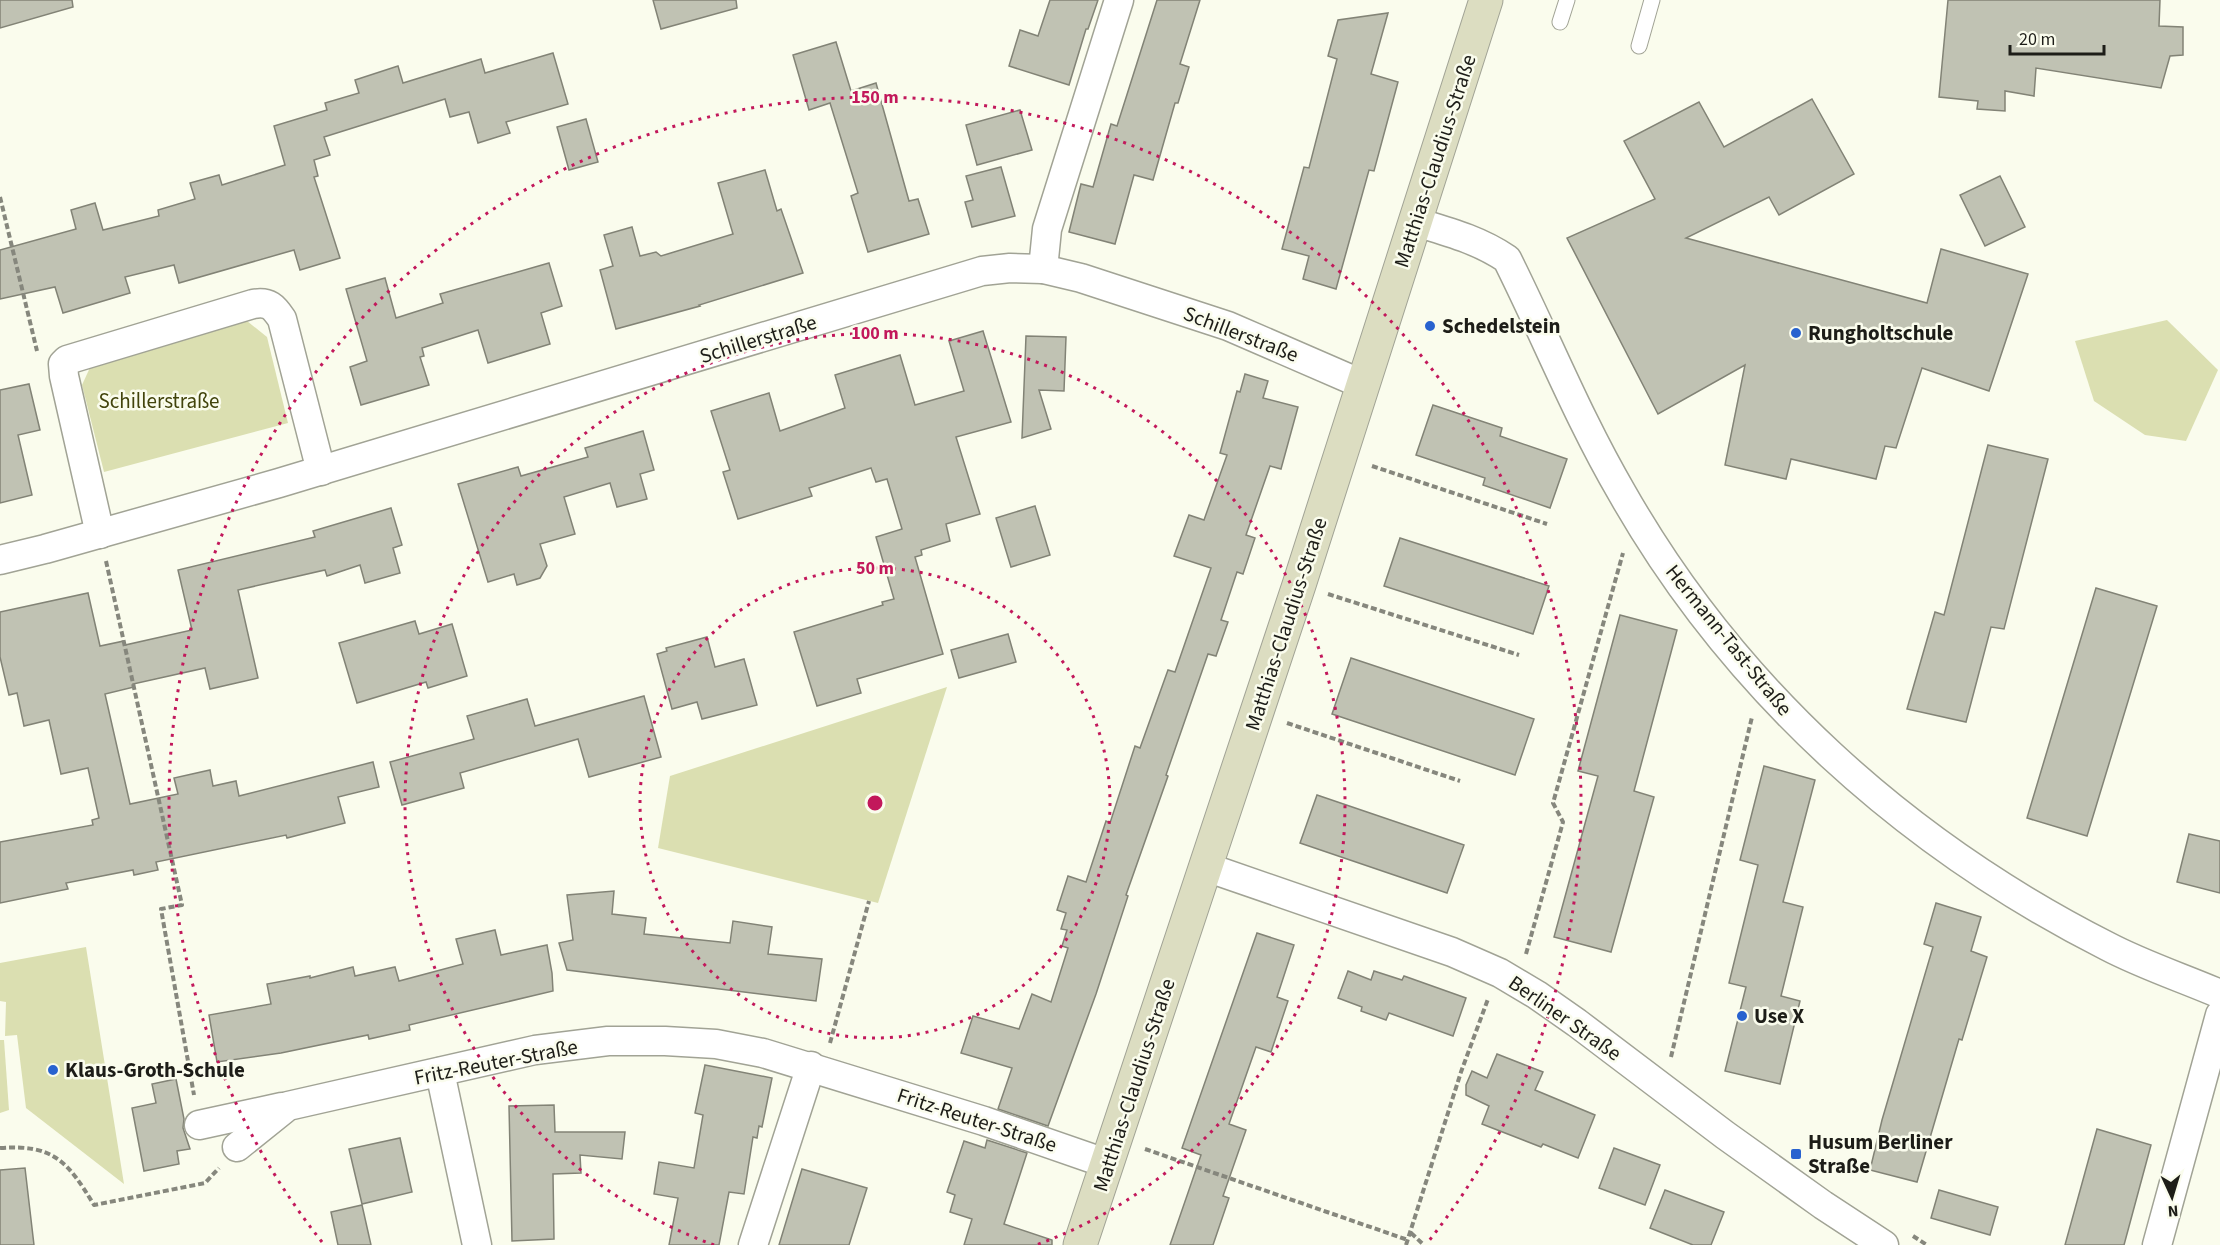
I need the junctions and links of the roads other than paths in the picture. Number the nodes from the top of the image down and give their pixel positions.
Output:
1 (1119, 0) edge
2 (1486, 0) edge
3 (1567, 0) edge
4 (1652, 0) edge
5 (1560, 22) dead end
6 (1639, 46) dead end
7 (1416, 222) junction
8 (1043, 269) junction
9 (1364, 385) junction
10 (321, 471) junction
11 (100, 534) junction
12 (0, 560) edge
13 (1206, 867) junction
14 (2220, 994) edge
15 (2220, 1015) edge
16 (817, 1068) junction
17 (440, 1072) junction
18 (288, 1106) junction
19 (199, 1125) road end
20 (237, 1147) road end
21 (1112, 1152) junction
22 (477, 1245) edge
23 (753, 1245) edge
24 (1080, 1245) edge
25 (1884, 1245) edge
26 (2157, 1245) edge

1 - 8 street
2 - 7 street, Matthias-Claudius-Straße
3 - 5 lane
4 - 6 lane
7 - 9 street, Matthias-Claudius-Straße
7 - 14 street, Hermann-Tast-Straße
8 - 9 street, Schillerstraße
8 - 10 street, Schillerstraße
9 - 13 street, Matthias-Claudius-Straße
10 - 11 street, Schillerstraße
10 - 11 street
11 - 12 street, Schillerstraße
13 - 21 street, Matthias-Claudius-Straße
13 - 25 street, Berliner Straße
15 - 26 street
16 - 17 street, Fritz-Reuter-Straße
16 - 21 street, Fritz-Reuter-Straße
16 - 23 street
17 - 18 street, Fritz-Reuter-Straße
17 - 22 street
18 - 19 street, Fritz-Reuter-Straße
18 - 20 street, Fritz-Reuter-Straße
21 - 24 street, Matthias-Claudius-Straße

